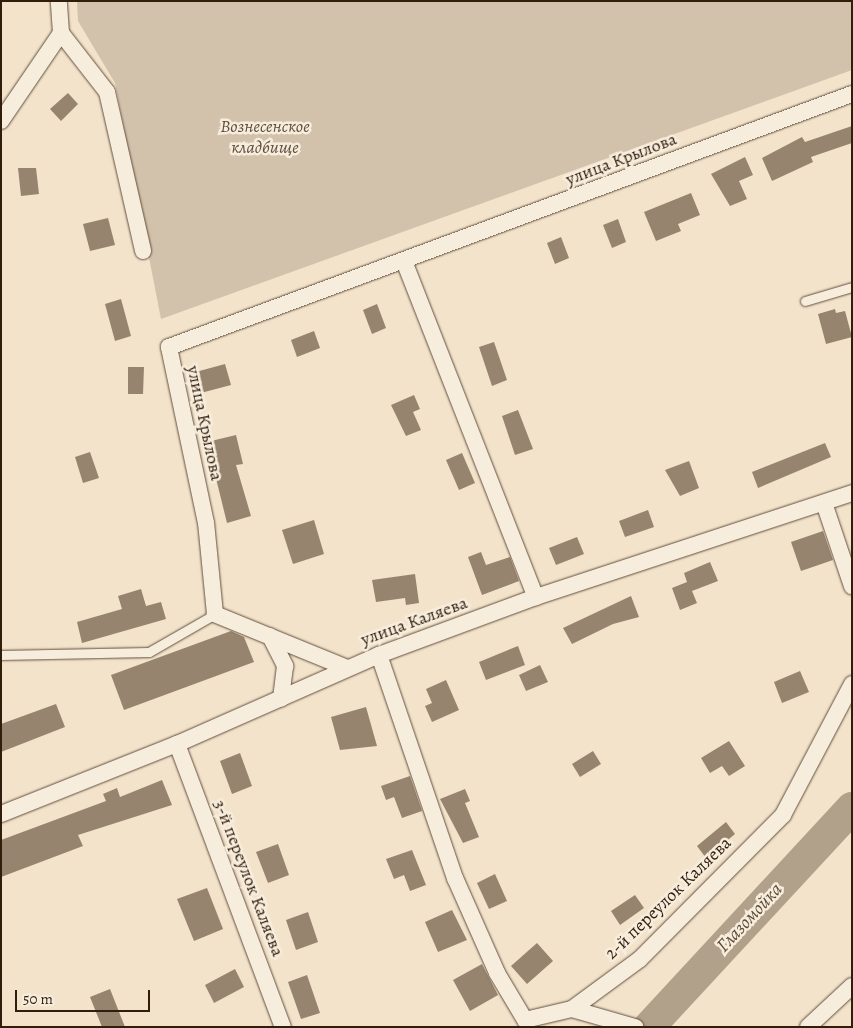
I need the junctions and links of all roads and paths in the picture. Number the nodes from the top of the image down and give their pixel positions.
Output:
1 (59, 1) edge
2 (61, 33) junction
3 (852, 94) edge
4 (1, 121) edge
5 (143, 251) dead end
6 (404, 261) junction
7 (852, 286) edge
8 (805, 301) dead end
9 (852, 494) edge
10 (824, 503) junction
11 (852, 586) edge
12 (536, 597) junction
13 (215, 614) junction
14 (270, 636) junction
15 (1, 655) edge
16 (379, 655) junction
17 (347, 668) junction
18 (852, 684) edge
19 (281, 699) junction
20 (177, 744) junction
21 (1, 814) edge
22 (852, 986) edge
23 (572, 1009) junction
24 (633, 1026) edge
25 (283, 1027) edge
26 (808, 1027) edge

1 - 2 street
2 - 4 street
2 - 5 street
3 - 6 street, улица Крылова
6 - 12 street
6 - 13 street, улица Крылова
7 - 8 lane
9 - 10 street, улица Каляева
10 - 11 street
10 - 12 street, улица Каляева
12 - 16 street, улица Каляева
13 - 14 street
13 - 15 lane
14 - 17 street
14 - 19 street
16 - 17 street, улица Каляева
16 - 23 street, 2-й переулок Каляева
17 - 19 street, улица Каляева
18 - 23 street, 2-й переулок Каляева
19 - 20 street, улица Каляева
20 - 21 street, улица Каляева
20 - 25 street, 3-й переулок Каляева
22 - 26 street
23 - 24 street

